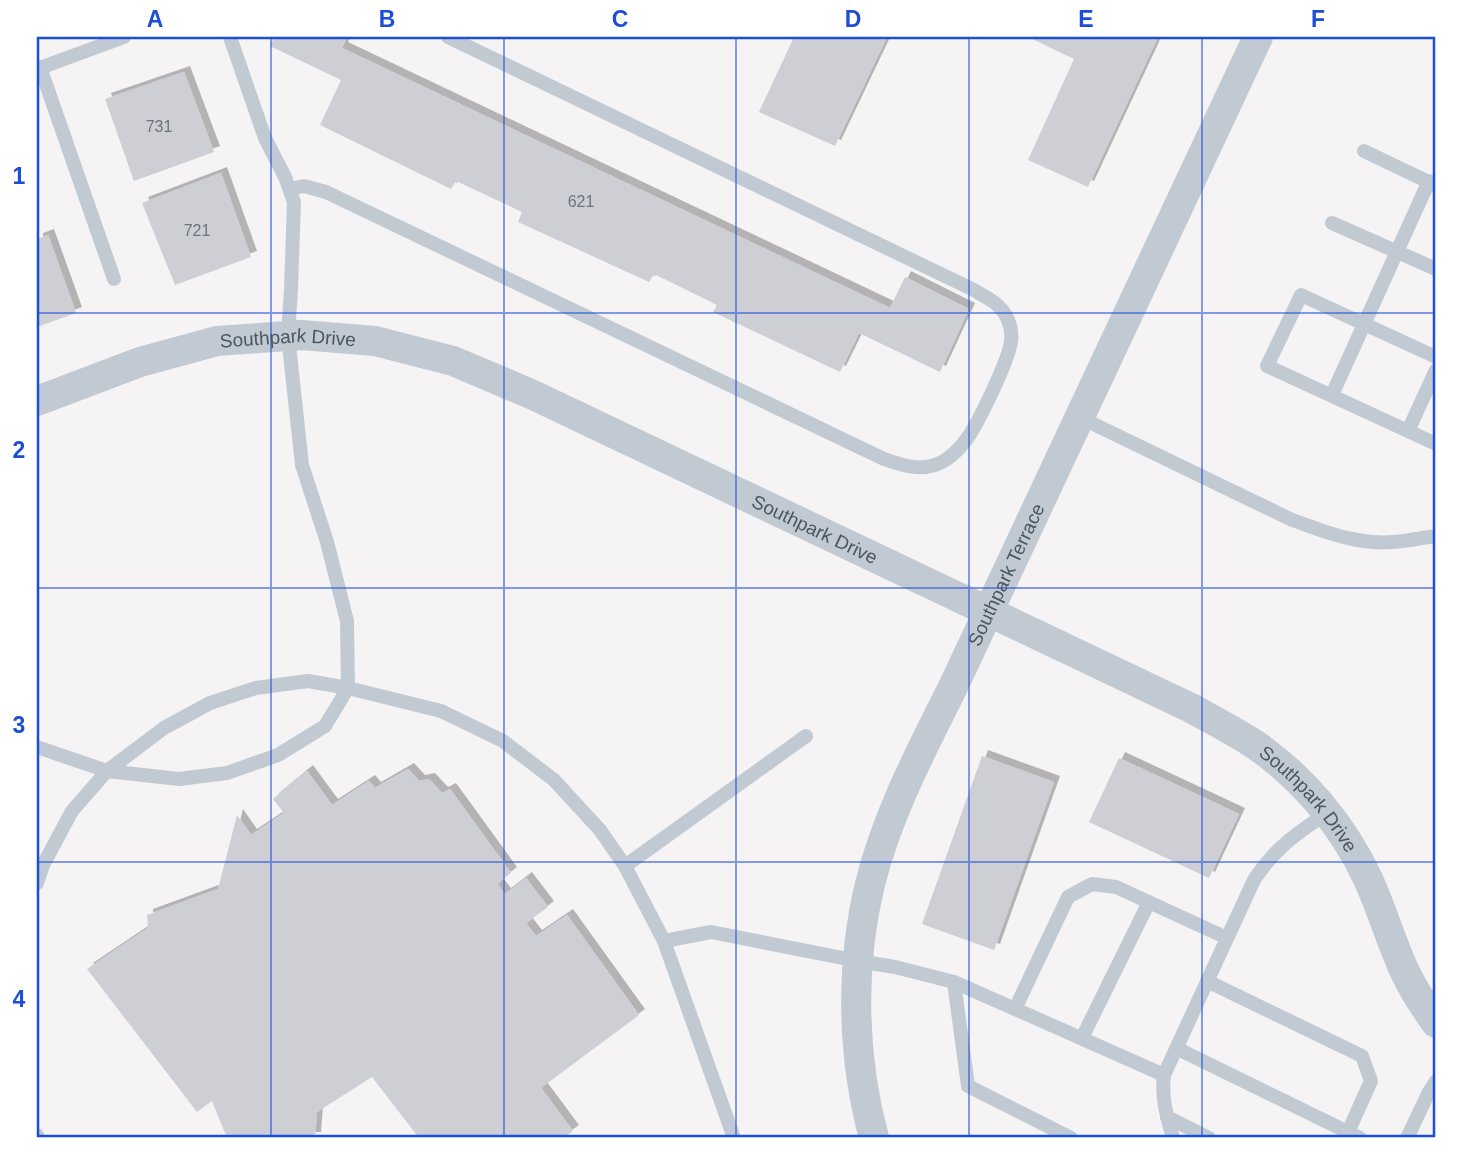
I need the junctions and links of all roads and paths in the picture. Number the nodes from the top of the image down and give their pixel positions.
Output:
1 (124, 37) edge
2 (230, 37) edge
3 (448, 37) edge
4 (1258, 37) edge
5 (38, 68) edge
6 (1364, 151) dead end
7 (1432, 183) edge
8 (290, 189) junction
9 (1332, 223) dead end
10 (1397, 252) junction
11 (1436, 270) edge
12 (114, 279) dead end
13 (1364, 324) junction
14 (288, 336) junction
15 (1436, 357) edge
16 (1436, 370) edge
17 (1332, 395) junction
18 (37, 401) edge
19 (1079, 417) junction
20 (1408, 431) junction
21 (1436, 444) edge
22 (1436, 536) edge
23 (987, 612) junction
24 (348, 688) junction
25 (806, 736) dead end
26 (37, 747) edge
27 (107, 771) junction
28 (1327, 813) junction
29 (625, 866) junction
30 (37, 883) edge
31 (1149, 902) junction
32 (1227, 938) junction
33 (664, 941) junction
34 (858, 961) junction
35 (1207, 981) junction
36 (954, 982) junction
37 (1015, 1009) junction
38 (1436, 1023) edge
39 (1082, 1038) junction
40 (1176, 1048) junction
41 (1164, 1075) junction
42 (1436, 1081) edge
43 (1167, 1117) junction
44 (1354, 1135) edge
45 (734, 1138) edge
46 (874, 1138) edge
47 (1071, 1138) edge
48 (1173, 1138) edge
49 (1209, 1138) edge
50 (1407, 1138) edge

1 - 5 lane
2 - 8 lane
3 - 8 lane
4 - 19 street, Southpark Terrace
5 - 12 lane
6 - 7 lane
7 - 10 lane
8 - 14 lane
9 - 10 lane
10 - 11 lane
10 - 13 lane
13 - 15 lane
13 - 17 lane
13 - 17 lane
14 - 18 street, Southpark Drive
14 - 23 street, Southpark Drive
14 - 24 lane
16 - 20 lane
17 - 20 lane
19 - 22 lane
19 - 23 street, Southpark Terrace
20 - 21 lane
23 - 28 street, Southpark Drive
23 - 34 street, Southpark Terrace
24 - 27 lane
24 - 27 lane
24 - 29 lane
25 - 29 lane
26 - 27 lane
27 - 30 lane
28 - 32 lane
28 - 38 street, Southpark Drive
29 - 33 lane
31 - 32 lane
31 - 37 lane
31 - 39 lane
32 - 35 lane
33 - 34 lane
33 - 45 lane
34 - 36 lane
34 - 46 street, Southpark Terrace
35 - 40 lane
35 - 44 lane
36 - 37 lane
36 - 47 lane
37 - 39 lane
39 - 41 lane
40 - 41 lane
40 - 44 lane
41 - 43 lane
42 - 50 lane
43 - 48 lane
43 - 49 lane

